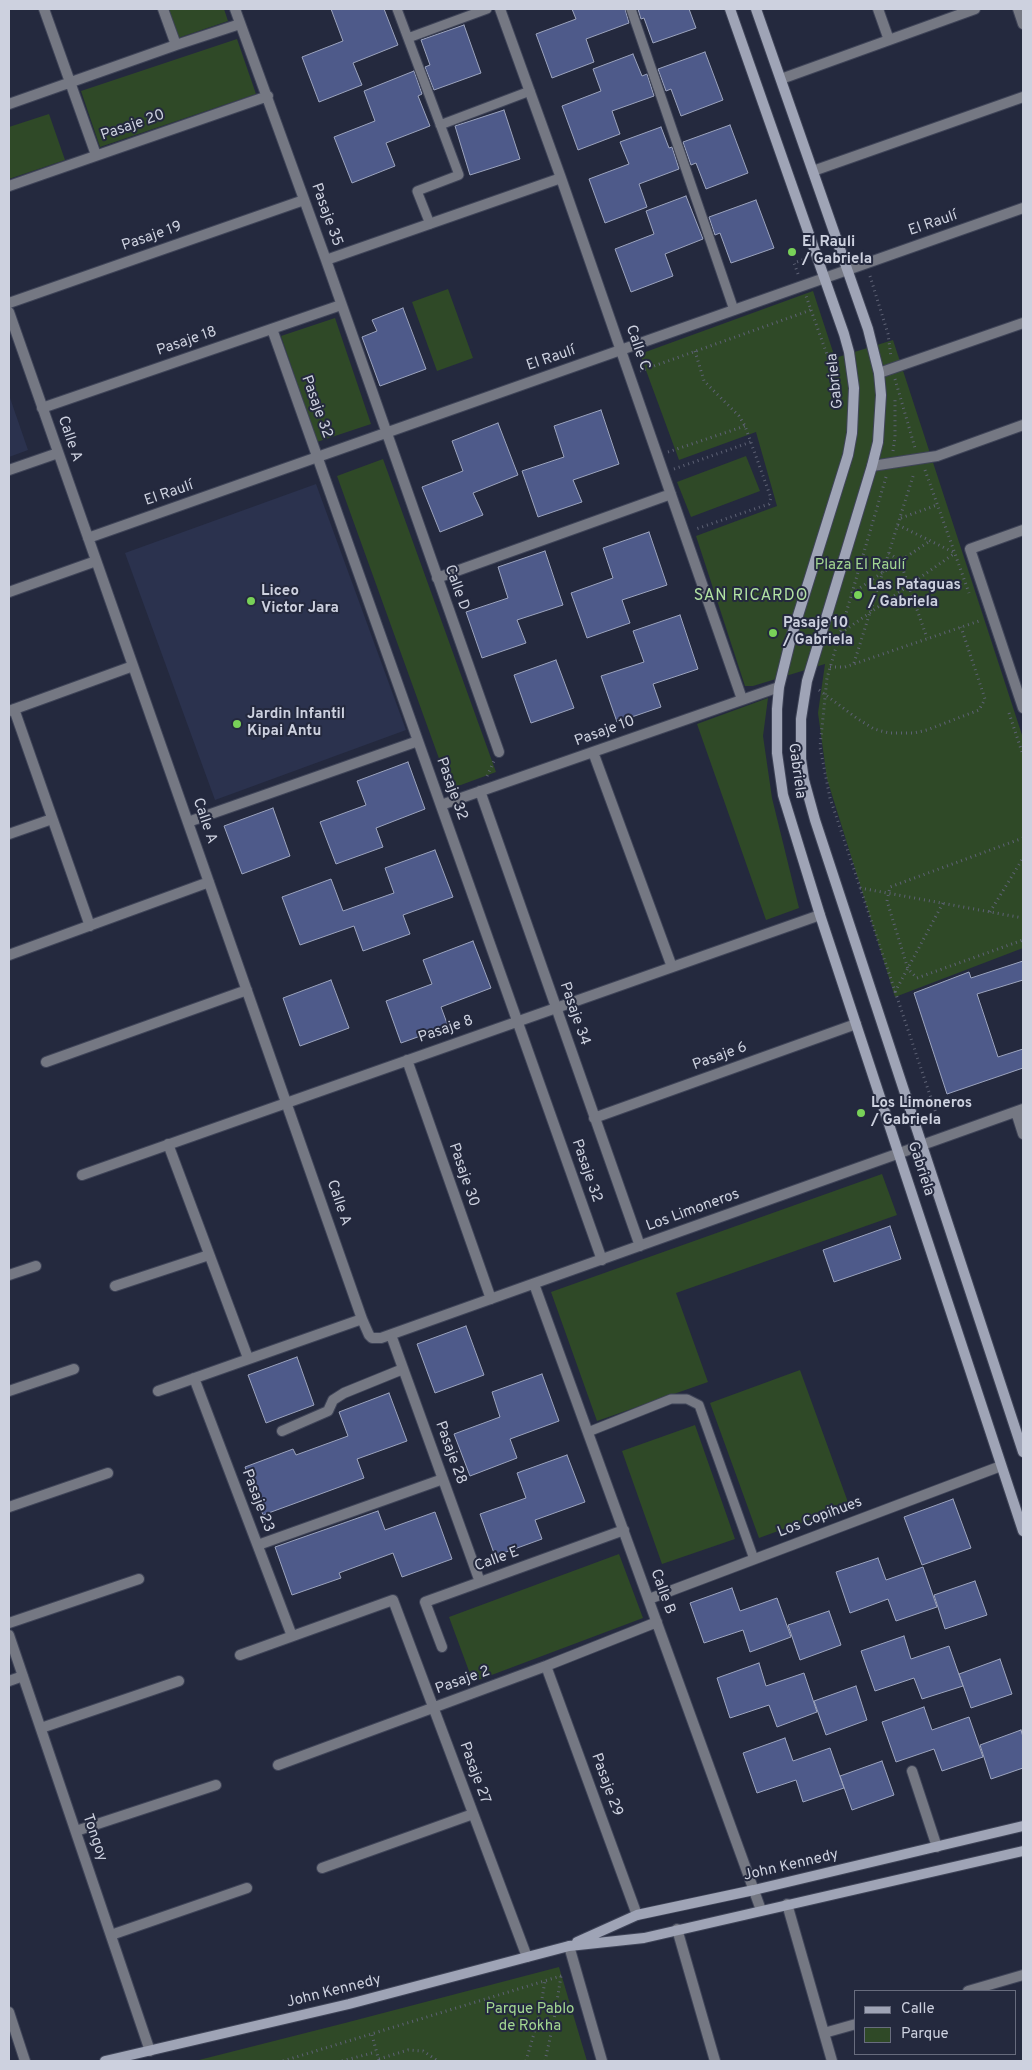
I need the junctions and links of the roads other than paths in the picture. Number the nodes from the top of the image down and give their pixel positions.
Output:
1 (44, 9) edge
2 (163, 9) edge
3 (235, 9) edge
4 (397, 9) edge
5 (487, 9) edge
6 (500, 9) edge
7 (631, 9) edge
8 (730, 9) edge
9 (756, 9) edge
10 (878, 9) edge
11 (976, 9) edge
12 (1018, 9) edge
13 (240, 24) junction
14 (1023, 24) edge
15 (408, 38) junction
16 (889, 40) junction
17 (176, 45) junction
18 (781, 79) junction
19 (70, 82) junction
20 (530, 92) junction
21 (268, 96) junction
22 (1023, 97) edge
23 (9, 104) edge
24 (440, 125) junction
25 (96, 155) junction
26 (813, 171) junction
27 (561, 178) junction
28 (9, 186) edge
29 (304, 200) junction
30 (1023, 208) edge
31 (430, 224) junction
32 (326, 260) junction
33 (848, 270) junction
34 (824, 278) junction
35 (9, 303) edge
36 (341, 305) junction
37 (734, 310) junction
38 (9, 312) edge
39 (1023, 323) edge
40 (272, 329) junction
41 (622, 350) junction
42 (879, 373) junction
43 (42, 408) junction
44 (1023, 425) edge
45 (385, 433) junction
46 (58, 452) junction
47 (318, 457) junction
48 (872, 466) junction
49 (9, 470) edge
50 (671, 494) junction
51 (1023, 530) edge
52 (88, 538) junction
53 (96, 561) junction
54 (437, 578) junction
55 (9, 592) edge
56 (133, 666) junction
57 (779, 687) junction
58 (742, 699) junction
59 (1023, 708) edge
60 (11, 710) edge
61 (418, 741) junction
62 (499, 752) road end
63 (592, 752) junction
64 (480, 791) junction
65 (441, 805) junction
66 (52, 819) junction
67 (188, 822) junction
68 (9, 834) edge
69 (209, 882) junction
70 (820, 915) junction
71 (90, 926) junction
72 (9, 955) edge
73 (672, 967) junction
74 (247, 990) junction
75 (556, 1008) junction
76 (518, 1021) junction
77 (856, 1024) junction
78 (407, 1060) junction
79 (46, 1062) dead end
80 (287, 1103) junction
81 (1019, 1111) edge
82 (594, 1118) junction
83 (1023, 1134) edge
84 (168, 1144) junction
85 (922, 1145) junction
86 (899, 1154) junction
87 (82, 1175) dead end
88 (640, 1246) junction
89 (209, 1255) junction
90 (602, 1260) junction
91 (36, 1266) dead end
92 (9, 1276) edge
93 (534, 1284) junction
94 (115, 1286) dead end
95 (491, 1299) junction
96 (362, 1319) junction
97 (391, 1335) junction
98 (372, 1338) joint
99 (248, 1358) junction
100 (74, 1368) dead end
101 (403, 1369) junction
102 (194, 1378) junction
103 (9, 1391) edge
104 (158, 1391) dead end
105 (282, 1431) dead end
106 (588, 1432) junction
107 (1023, 1450) edge
108 (1001, 1466) junction
109 (108, 1473) dead end
110 (443, 1479) junction
111 (9, 1507) edge
112 (624, 1530) junction
113 (1023, 1531) edge
114 (258, 1545) junction
115 (754, 1559) junction
116 (139, 1579) dead end
117 (480, 1582) junction
118 (648, 1599) junction
119 (657, 1622) junction
120 (9, 1623) edge
121 (9, 1635) edge
122 (292, 1636) junction
123 (442, 1646) dead end
124 (240, 1655) dead end
125 (546, 1666) junction
126 (23, 1676) junction
127 (9, 1680) edge
128 (179, 1681) dead end
129 (434, 1707) junction
130 (41, 1728) junction
131 (278, 1766) dead end
132 (912, 1771) dead end
133 (216, 1785) dead end
134 (473, 1814) junction
135 (1023, 1826) edge
136 (76, 1831) junction
137 (937, 1847) junction
138 (1023, 1851) edge
139 (322, 1868) dead end
140 (247, 1888) dead end
141 (754, 1890) junction
142 (787, 1904) junction
143 (761, 1910) junction
144 (637, 1915) junction
145 (677, 1929) junction
146 (111, 1935) junction
147 (569, 1946) junction
148 (527, 1957) junction
149 (1023, 1975) edge
150 (971, 1990) edge
151 (9, 2012) edge
152 (854, 2025) edge
153 (824, 2033) junction
154 (150, 2051) junction
155 (25, 2061) edge
156 (105, 2061) edge
157 (602, 2061) edge
158 (715, 2061) edge
159 (832, 2061) edge

1 - 19 street
2 - 17 street
3 - 13 street, Pasaje 35
4 - 15 lane
5 - 15 lane
6 - 20 street, Calle C
7 - 37 lane
8 - 34 street, Gabriela
9 - 18 street, Gabriela
10 - 16 street
11 - 16 street
12 - 14 street
13 - 17 street
13 - 21 street, Pasaje 35
15 - 24 lane
16 - 18 street
17 - 19 street
18 - 26 street, Gabriela
19 - 23 street
19 - 25 street
20 - 24 lane
20 - 27 street, Calle C
21 - 25 street, Pasaje 20
21 - 29 street, Pasaje 35
22 - 26 street
24 - 31 lane
25 - 28 street, Pasaje 20
26 - 33 street, Gabriela
27 - 31 street
27 - 41 street, Calle C
29 - 32 street, Pasaje 35
29 - 35 street, Pasaje 19
30 - 33 street, El Raulí
31 - 32 street
32 - 36 street, Pasaje 35
33 - 34 street, El Raulí
33 - 42 street, Gabriela
34 - 37 street, El Raulí
34 - 57 street, Gabriela
36 - 40 street, Pasaje 18
36 - 45 street, Pasaje 35
37 - 41 street, El Raulí
38 - 43 street, Calle A
39 - 42 street
40 - 43 street, Pasaje 18
40 - 47 street, Pasaje 32
41 - 45 street, El Raulí
41 - 50 street, Calle C
42 - 48 street, Gabriela
43 - 46 street, Calle A
44 - 48 street
45 - 47 street, El Raulí
45 - 54 street, Calle D
46 - 49 street
46 - 52 street, Calle A
47 - 52 street, El Raulí
47 - 61 street, Pasaje 32
48 - 85 street, Gabriela
50 - 54 street
50 - 58 street, Calle C
51 - 59 street
52 - 53 street, Calle A
53 - 55 street
53 - 56 street, Calle A
54 - 62 street, Calle D
56 - 60 street
56 - 67 street, Calle A
57 - 58 street, Pasaje 10
57 - 70 street, Gabriela
58 - 63 street, Pasaje 10
60 - 66 street
61 - 65 street, Pasaje 32
61 - 67 street
63 - 64 street, Pasaje 10
63 - 73 street
64 - 65 street, Pasaje 10
64 - 75 street, Pasaje 34
65 - 76 street, Pasaje 32
66 - 68 street
66 - 71 street
67 - 69 street, Calle A
69 - 71 street
69 - 74 street, Calle A
70 - 73 street, Pasaje 8
70 - 77 street, Gabriela
71 - 72 street
73 - 75 street, Pasaje 8
74 - 79 street
74 - 80 street, Calle A
75 - 76 street, Pasaje 8
75 - 82 street, Pasaje 34
76 - 78 street, Pasaje 8
76 - 90 street, Pasaje 32
77 - 82 street, Pasaje 6
77 - 86 street, Gabriela
78 - 80 street, Pasaje 8
78 - 95 street, Pasaje 30
80 - 84 street, Pasaje 8
80 - 96 street, Calle A
81 - 83 street
81 - 85 street, Los Limoneros
82 - 88 street, Pasaje 34
84 - 87 street, Pasaje 8
84 - 89 street
85 - 86 street, Los Limoneros
85 - 107 street, Gabriela
86 - 88 street, Los Limoneros
86 - 108 street, Gabriela
88 - 90 street, Los Limoneros
89 - 94 street
89 - 99 street
90 - 93 street, Los Limoneros
91 - 92 street
93 - 95 street, Los Limoneros
93 - 106 street, Calle B
95 - 97 street, Los Limoneros
96 - 98 street, Calle A
96 - 99 street
97 - 98 street, Los Limoneros
97 - 101 street, Pasaje 28
99 - 102 street
100 - 103 street
101 - 105 street
101 - 110 street, Pasaje 28
102 - 104 street
102 - 114 street, Pasaje 23
106 - 112 street, Calle B
106 - 115 lane
108 - 113 street, Gabriela
108 - 115 street, Los Copihues
109 - 111 street
110 - 114 street
110 - 117 street, Pasaje 28
112 - 117 street, Calle E
112 - 118 street, Calle B
114 - 122 street, Pasaje 23
115 - 118 street, Los Copihues
116 - 120 street
117 - 123 street, Calle E
118 - 119 street, Calle B
119 - 125 street, Pasaje 2
119 - 141 street, Calle B
121 - 126 street, Tongoy
122 - 124 street
122 - 129 street, Pasaje 27
125 - 129 street, Pasaje 2
125 - 144 street, Pasaje 29
126 - 127 street
126 - 130 street, Tongoy
128 - 130 street
129 - 131 street, Pasaje 2
129 - 134 street, Pasaje 27
130 - 136 street, Tongoy
132 - 137 street
133 - 136 street
134 - 139 street
134 - 148 street, Pasaje 27
135 - 137 street, John Kennedy
136 - 146 street, Tongoy
137 - 141 street, John Kennedy
138 - 142 street, John Kennedy
140 - 146 street
141 - 143 street, Calle B
141 - 144 street, John Kennedy
142 - 143 street, John Kennedy
142 - 153 street
143 - 145 street, John Kennedy
144 - 147 street, John Kennedy
145 - 147 street, John Kennedy
145 - 158 street
146 - 154 street, Tongoy
147 - 148 street, John Kennedy
147 - 157 street
148 - 154 street, John Kennedy
149 - 150 street
151 - 155 street
152 - 153 street
153 - 159 street
154 - 156 street, John Kennedy

